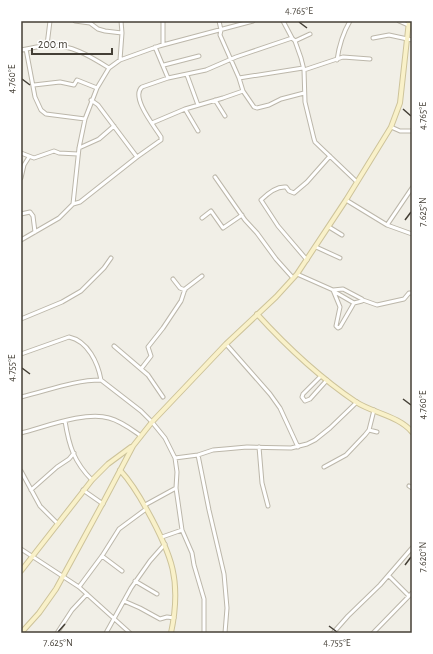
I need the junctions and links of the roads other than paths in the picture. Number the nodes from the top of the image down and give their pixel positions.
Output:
1 (50, 21) edge
2 (54, 21) edge
3 (75, 21) edge
4 (121, 21) edge
5 (163, 21) edge
6 (219, 21) edge
7 (253, 21) edge
8 (283, 21) edge
9 (350, 21) edge
10 (399, 21) edge
11 (90, 22) edge
12 (409, 23) edge
13 (221, 30) junction
14 (122, 33) junction
15 (310, 34) dead end
16 (373, 38) dead end
17 (294, 40) junction
18 (410, 40) edge
19 (47, 45) junction
20 (163, 45) junction
21 (155, 47) junction
22 (26, 49) junction
23 (21, 50) edge
24 (198, 56) dead end
25 (231, 59) junction
26 (370, 59) dead end
27 (120, 60) junction
28 (337, 60) junction
29 (164, 65) junction
30 (109, 68) junction
31 (304, 69) junction
32 (188, 75) junction
33 (168, 78) junction
34 (240, 78) junction
35 (34, 86) junction
36 (97, 88) junction
37 (243, 91) junction
38 (304, 93) junction
39 (91, 100) junction
40 (215, 100) junction
41 (198, 105) junction
42 (185, 109) junction
43 (225, 116) dead end
44 (85, 119) junction
45 (152, 123) junction
46 (114, 126) junction
47 (391, 127) junction
48 (198, 131) dead end
49 (412, 131) edge
50 (79, 148) junction
51 (21, 153) edge
52 (78, 154) junction
53 (330, 156) junction
54 (29, 157) junction
55 (137, 157) junction
56 (215, 177) dead end
57 (21, 178) edge
58 (357, 182) junction
59 (412, 188) edge
60 (346, 200) junction
61 (73, 204) junction
62 (21, 214) edge
63 (242, 215) junction
64 (202, 218) dead end
65 (387, 225) junction
66 (329, 227) junction
67 (35, 232) junction
68 (412, 234) edge
69 (342, 235) dead end
70 (21, 240) edge
71 (316, 247) junction
72 (111, 258) dead end
73 (340, 258) dead end
74 (307, 260) junction
75 (297, 274) junction
76 (202, 276) dead end
77 (293, 278) junction
78 (174, 279) dead end
79 (185, 290) junction
80 (334, 291) junction
81 (412, 293) edge
82 (362, 300) junction
83 (354, 304) junction
84 (257, 314) junction
85 (21, 318) edge
86 (226, 344) junction
87 (114, 346) dead end
88 (21, 354) edge
89 (141, 369) junction
90 (321, 376) junction
91 (101, 380) junction
92 (327, 380) junction
93 (21, 397) edge
94 (163, 397) dead end
95 (357, 402) junction
96 (374, 410) junction
97 (65, 421) junction
98 (152, 422) junction
99 (369, 430) junction
100 (377, 432) dead end
101 (412, 432) edge
102 (21, 433) edge
103 (141, 436) junction
104 (133, 446) junction
105 (259, 447) junction
106 (298, 447) junction
107 (74, 453) junction
108 (198, 455) junction
109 (175, 458) junction
110 (324, 467) dead end
111 (120, 470) junction
112 (21, 471) edge
113 (92, 480) junction
114 (176, 488) junction
115 (31, 490) junction
116 (83, 490) junction
117 (103, 504) junction
118 (268, 506) dead end
119 (146, 507) junction
120 (58, 524) junction
121 (182, 530) junction
122 (162, 537) junction
123 (165, 544) junction
124 (412, 548) edge
125 (21, 549) edge
126 (102, 556) junction
127 (33, 557) junction
128 (21, 571) edge
129 (122, 571) dead end
130 (63, 576) junction
131 (389, 576) junction
132 (135, 581) junction
133 (79, 587) junction
134 (87, 594) junction
135 (157, 594) dead end
136 (411, 595) edge
137 (124, 601) junction
138 (174, 618) junction
139 (114, 619) junction
140 (21, 633) edge
141 (57, 633) edge
142 (106, 633) edge
143 (130, 633) edge
144 (171, 633) edge
145 (204, 633) edge
146 (225, 633) edge
147 (333, 633) edge
148 (373, 633) edge

1 - 2 street
1 - 19 street
3 - 11 street
4 - 14 street
5 - 20 street
6 - 13 street
7 - 13 street
8 - 17 street
9 - 28 street
10 - 12 street
11 - 14 street
12 - 18 main road
13 - 20 street
13 - 25 street
14 - 27 street
15 - 17 street
16 - 18 street
17 - 25 street
17 - 31 street
18 - 47 main road
19 - 22 street
19 - 30 street
20 - 21 street
21 - 27 street
21 - 29 street
22 - 23 street
22 - 35 street
24 - 29 street
25 - 32 street
25 - 34 street
26 - 28 street
27 - 30 street
28 - 31 street
29 - 33 street
30 - 36 street
31 - 34 street
31 - 38 street
32 - 33 street
32 - 41 street
33 - 45 street
34 - 37 street
35 - 36 street
35 - 44 street
36 - 39 street
37 - 38 street
37 - 40 street
38 - 53 street
39 - 44 street
39 - 46 street
40 - 41 street
40 - 43 street
41 - 42 street
42 - 45 street
42 - 48 street
44 - 50 street
45 - 55 street
46 - 50 street
46 - 55 street
47 - 49 street
47 - 58 main road
50 - 52 street
51 - 54 street
52 - 54 street
52 - 61 street
53 - 58 street
53 - 74 street
54 - 57 street
55 - 61 street
56 - 63 street
58 - 60 main road
59 - 65 street
60 - 65 street
60 - 66 main road
61 - 67 street
62 - 67 street
63 - 64 street
63 - 77 street
65 - 68 street
66 - 69 street
66 - 71 main road
67 - 70 street
71 - 73 street
71 - 74 main road
72 - 85 street
74 - 75 main road
75 - 77 main road
75 - 80 street
76 - 79 street
77 - 84 main road
78 - 79 street
79 - 89 street
80 - 82 street
80 - 83 street
80 - 83 street
81 - 82 street
82 - 83 street
84 - 86 main road
84 - 90 main road
86 - 98 main road
86 - 106 street
87 - 89 street
88 - 91 street
89 - 94 street
90 - 92 main road
90 - 92 street
91 - 93 street
91 - 98 street
92 - 95 main road
95 - 96 main road
95 - 106 street
96 - 99 street
96 - 101 main road
97 - 102 street
97 - 103 street
97 - 107 street
98 - 103 main road
98 - 109 street
99 - 100 street
99 - 110 street
103 - 104 main road
104 - 111 main road
104 - 113 main road
105 - 106 street
105 - 108 street
105 - 118 street
107 - 113 street
107 - 115 street
108 - 109 street
108 - 146 street
109 - 114 street
111 - 117 main road
111 - 119 main road
112 - 115 street
113 - 116 main road
114 - 119 street
114 - 121 street
115 - 120 street
116 - 117 street
116 - 120 main road
117 - 130 main road
119 - 122 main road
119 - 126 street
120 - 127 main road
121 - 122 street
121 - 145 street
122 - 123 main road
123 - 132 street
123 - 138 main road
124 - 131 street
125 - 127 street
126 - 129 street
126 - 133 street
127 - 128 main road
127 - 130 street
130 - 133 street
130 - 140 main road
131 - 136 street
131 - 147 street
132 - 135 street
132 - 137 street
133 - 134 street
134 - 139 street
134 - 141 street
136 - 148 street
137 - 138 street
137 - 139 street
138 - 144 main road
139 - 142 street
139 - 143 street

